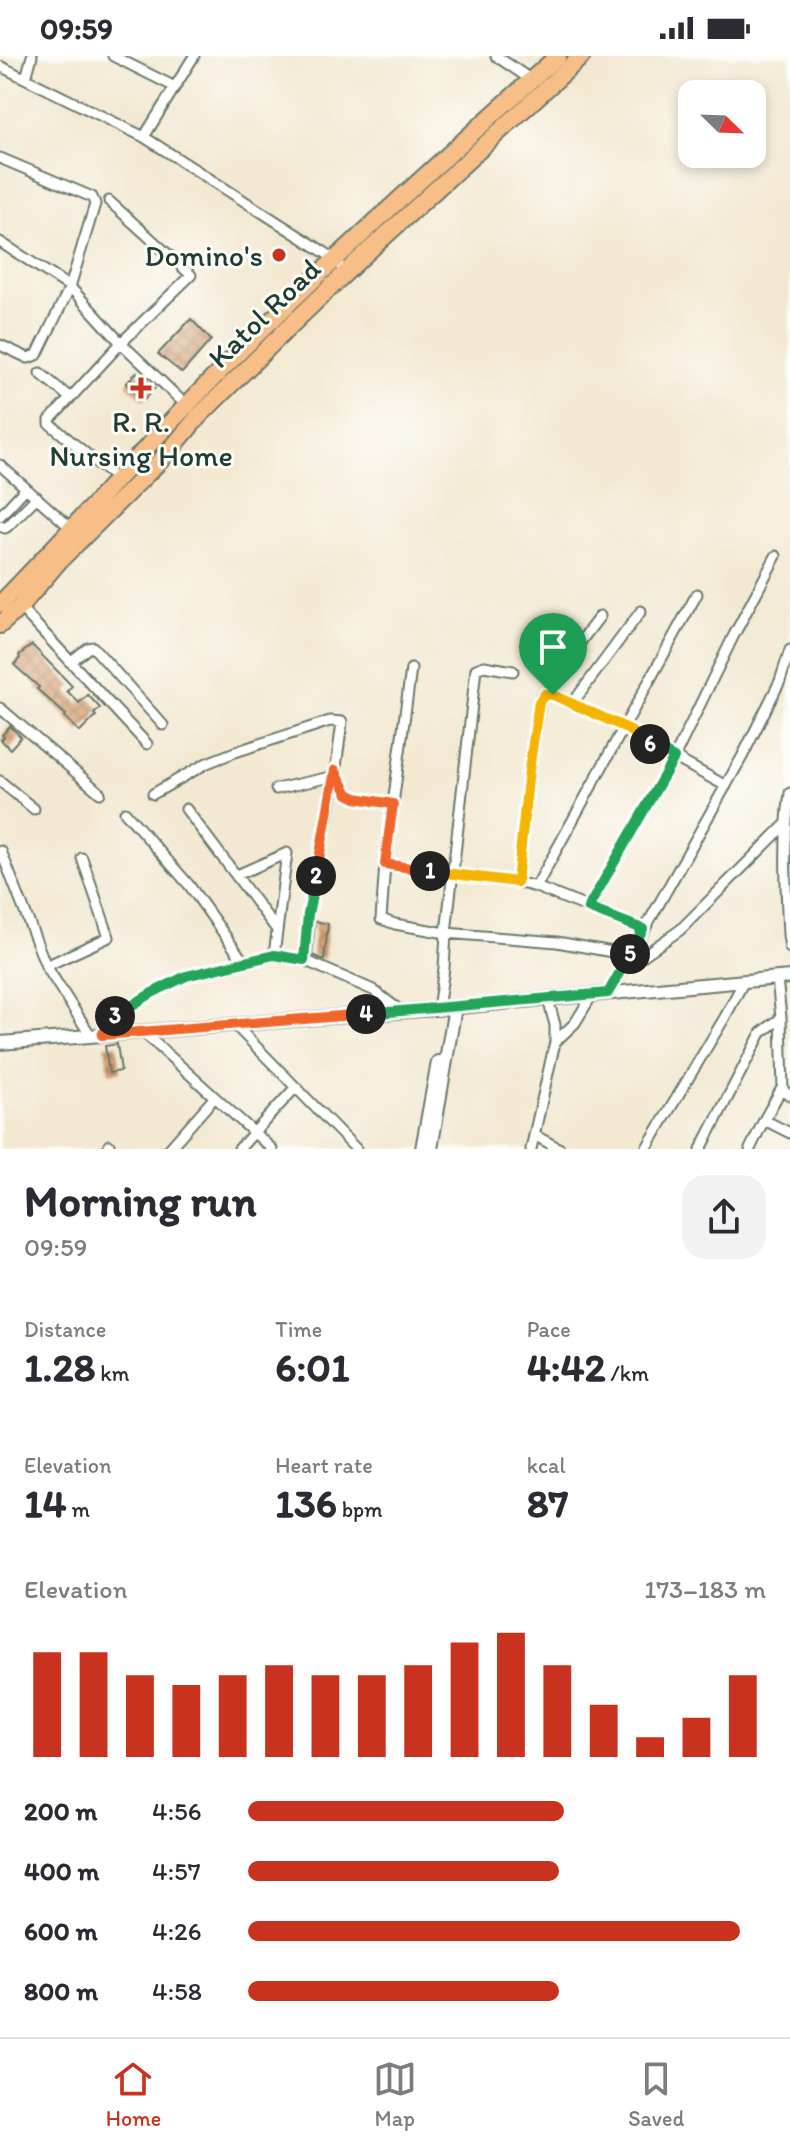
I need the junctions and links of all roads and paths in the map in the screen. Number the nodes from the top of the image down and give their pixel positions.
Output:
1 (32, 56) edge
2 (113, 56) edge
3 (194, 56) edge
4 (496, 56) edge
5 (558, 56) edge
6 (582, 56) edge
7 (0, 66) edge
8 (26, 78) junction
9 (537, 86) junction
10 (175, 87) junction
11 (144, 137) junction
12 (0, 158) edge
13 (109, 201) dead end
14 (0, 242) edge
15 (340, 266) junction
16 (70, 287) junction
17 (121, 343) junction
18 (0, 345) edge
19 (40, 373) dead end
20 (69, 397) junction
21 (192, 411) junction
22 (0, 465) edge
23 (118, 480) junction
24 (26, 488) junction
25 (37, 497) junction
26 (0, 516) edge
27 (0, 526) edge
28 (72, 529) junction
29 (776, 556) dead end
30 (697, 594) dead end
31 (9, 602) edge
32 (641, 611) dead end
33 (600, 616) dead end
34 (0, 625) edge
35 (790, 650) edge
36 (70, 662) junction
37 (411, 669) dead end
38 (513, 671) dead end
39 (553, 695) junction
40 (572, 704) junction
41 (1, 711) edge
42 (163, 725) dead end
43 (624, 727) junction
44 (147, 744) dead end
45 (674, 758) junction
46 (335, 773) junction
47 (0, 781) edge
48 (726, 786) junction
49 (276, 789) dead end
50 (100, 793) dead end
51 (790, 793) edge
52 (153, 794) dead end
53 (393, 804) junction
54 (34, 809) dead end
55 (186, 809) dead end
56 (125, 812) dead end
57 (785, 825) junction
58 (1, 851) edge
59 (788, 853) edge
60 (82, 858) dead end
61 (385, 864) junction
62 (453, 874) junction
63 (237, 875) junction
64 (517, 882) junction
65 (536, 887) junction
66 (588, 908) junction
67 (643, 929) junction
68 (277, 930) junction
69 (446, 933) junction
70 (790, 948) edge
71 (274, 955) junction
72 (629, 955) junction
73 (304, 960) junction
74 (244, 962) junction
75 (46, 966) junction
76 (621, 971) junction
77 (784, 977) edge
78 (744, 981) junction
79 (608, 993) junction
80 (592, 995) junction
81 (548, 999) junction
82 (447, 1008) junction
83 (402, 1012) junction
84 (781, 1018) junction
85 (235, 1025) junction
86 (143, 1032) junction
87 (96, 1036) junction
88 (555, 1042) junction
89 (0, 1043) edge
90 (783, 1086) junction
91 (295, 1088) junction
92 (790, 1095) edge
93 (214, 1098) junction
94 (764, 1120) junction
95 (252, 1133) junction
96 (790, 1133) edge
97 (534, 1135) junction
98 (169, 1149) edge
99 (239, 1149) edge
100 (272, 1149) edge
101 (356, 1149) edge
102 (422, 1149) edge
103 (431, 1149) edge
104 (531, 1149) edge
105 (560, 1149) edge
106 (646, 1149) edge
107 (701, 1149) edge
108 (750, 1149) edge

1 - 8 street
2 - 10 street
3 - 10 street
4 - 9 street
5 - 9 main road, Katol Road
6 - 9 main road, Katol Road
7 - 8 street
8 - 11 street
9 - 15 main road, Katol Road
10 - 11 street
11 - 15 street
12 - 16 street
13 - 17 street
14 - 16 street
15 - 21 main road, Katol Road
16 - 17 street
16 - 18 street
17 - 20 street
17 - 21 street
19 - 20 street
20 - 23 street
21 - 23 main road, Katol Road
21 - 31 main road, Katol Road
22 - 24 street
23 - 28 main road, Katol Road
24 - 25 street
24 - 26 street
25 - 27 street
25 - 28 street
28 - 31 main road, Katol Road
29 - 45 street
30 - 43 street
31 - 34 main road, Katol Road
31 - 36 street
32 - 40 street
33 - 39 street
35 - 48 street
36 - 42 street
36 - 44 street
37 - 53 street
38 - 62 street
39 - 40 street
39 - 64 street
40 - 43 street
41 - 50 street
43 - 45 street
43 - 65 street
45 - 48 street
45 - 66 street
46 - 49 street
46 - 52 street
46 - 53 street
46 - 73 street
47 - 54 street
48 - 67 street
51 - 57 street
53 - 61 street
55 - 63 street
56 - 74 street
57 - 59 street
57 - 76 street
58 - 75 street
59 - 70 street
60 - 75 street
61 - 62 street
61 - 69 street
62 - 64 street
62 - 69 street
63 - 68 street
63 - 68 street
64 - 65 street
65 - 66 street
66 - 67 street
67 - 72 street
68 - 71 street
69 - 72 street
69 - 82 street
71 - 73 street
71 - 74 street
72 - 76 street
73 - 83 street
74 - 87 street
75 - 87 street
76 - 79 street
77 - 78 street
77 - 84 street
78 - 79 street
78 - 106 street
79 - 80 street
80 - 81 street
80 - 88 street
81 - 82 street
81 - 88 street
82 - 83 street
82 - 102 street
82 - 103 street
83 - 85 street
84 - 90 street
84 - 107 street
85 - 86 street
85 - 91 street
86 - 87 street
86 - 93 street
87 - 89 street
88 - 97 street
90 - 92 street
90 - 94 street
91 - 95 street
91 - 101 street
93 - 95 street
93 - 98 street
94 - 96 street
94 - 108 street
95 - 99 street
95 - 100 street
97 - 104 street
97 - 105 street

